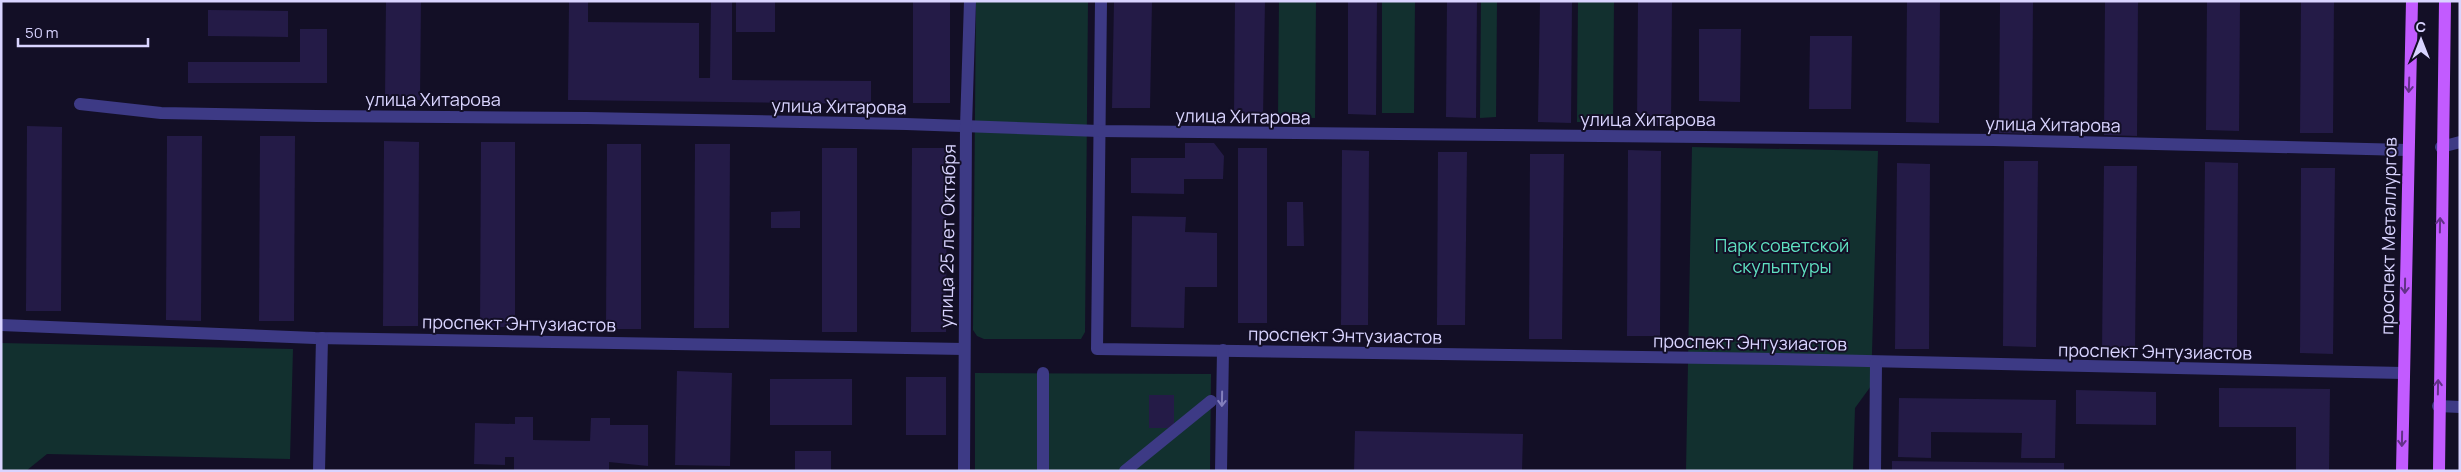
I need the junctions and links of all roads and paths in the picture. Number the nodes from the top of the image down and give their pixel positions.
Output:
1 (970, 1) edge
2 (1101, 1) edge
3 (2412, 1) edge
4 (2445, 1) edge
5 (80, 104) dead end
6 (966, 126) junction
7 (1099, 131) junction
8 (2460, 142) edge
9 (2441, 147) junction
10 (2407, 150) junction
11 (1, 325) edge
12 (322, 338) junction
13 (964, 349) junction
14 (1223, 350) junction
15 (1876, 363) junction
16 (1043, 373) dead end
17 (2403, 373) junction
18 (1211, 401) dead end
19 (2438, 406) junction
20 (2460, 407) edge
21 (319, 471) edge
22 (964, 471) edge
23 (1043, 471) edge
24 (1125, 471) edge
25 (1221, 471) edge
26 (1875, 471) edge
27 (2402, 471) edge
28 (2439, 471) edge

1 - 6 street, улица 25 лет Октября
2 - 7 street
3 -> 10 main road, проспект Металлургов
4 - 9 main road
5 - 6 street, улица Хитарова
6 - 7 street, улица Хитарова
6 - 13 street, улица 25 лет Октября
7 - 10 street, улица Хитарова
7 - 14 street, проспект Энтузиастов
8 - 9 street
19 -> 9 main road
10 -> 17 main road, проспект Металлургов
11 - 12 street, проспект Энтузиастов
12 - 13 street, проспект Энтузиастов
12 - 21 street
13 - 22 street, улица 25 лет Октября
14 - 15 street, проспект Энтузиастов
14 -> 25 street
15 - 17 street, проспект Энтузиастов
15 - 26 street
16 - 23 street
17 -> 27 main road, проспект Металлургов
18 - 24 street
19 - 20 street
19 - 28 main road

